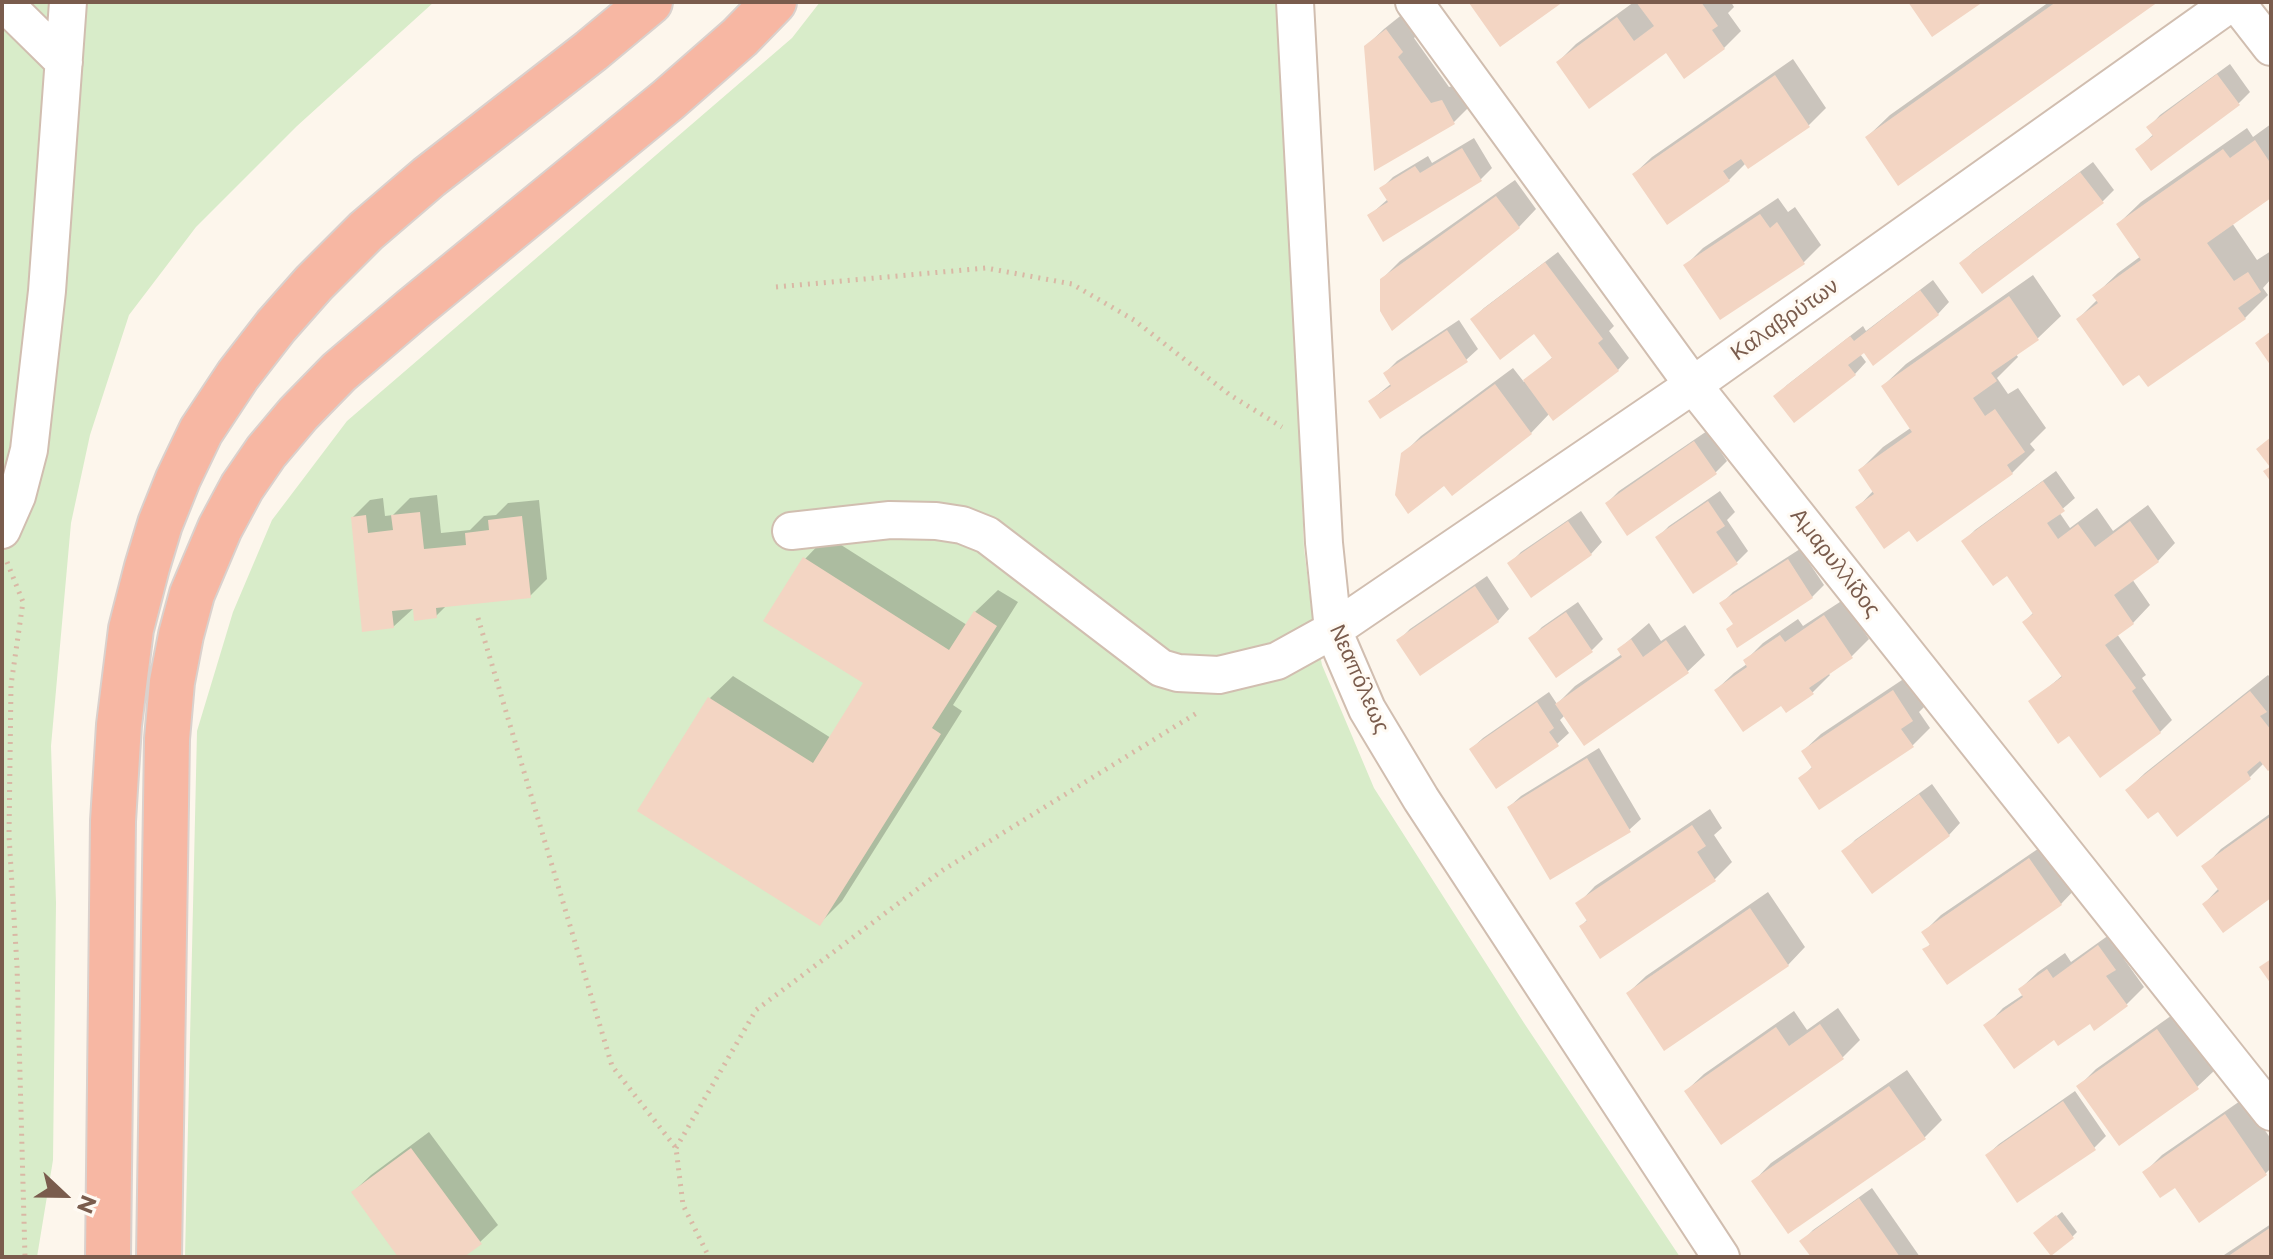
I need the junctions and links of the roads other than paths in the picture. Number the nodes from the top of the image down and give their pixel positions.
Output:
1 (3, 2) edge
2 (68, 2) edge
3 (650, 2) edge
4 (774, 2) edge
5 (1295, 2) edge
6 (1414, 2) edge
7 (2234, 2) edge
8 (2271, 47) edge
9 (64, 62) junction
10 (1693, 385) junction
11 (2, 530) edge
12 (791, 531) dead end
13 (1333, 630) junction
14 (2271, 1112) edge
15 (108, 1257) edge
16 (159, 1257) edge
17 (1721, 1257) edge

1 - 9 street
2 - 9 street
3 - 15 highway
4 - 16 highway
5 - 13 street, Νεαπόλεως
6 - 10 street, Αμαρυλλίδος
7 - 8 street
7 - 10 street, Καλαβρύτων
9 - 11 street
10 - 13 street, Καλαβρύτων
10 - 14 street, Αμαρυλλίδος
12 - 13 street, Καλαβρύτων
13 - 17 street, Νεαπόλεως

